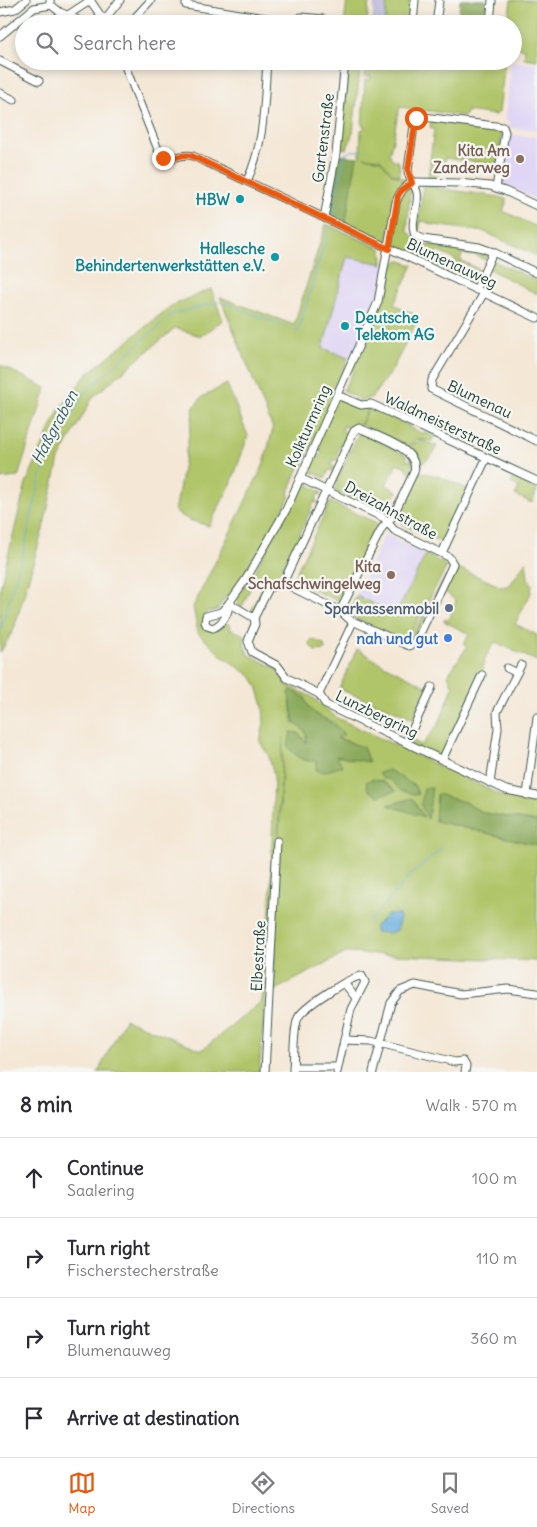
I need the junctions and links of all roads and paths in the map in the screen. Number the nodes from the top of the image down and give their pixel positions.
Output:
1 (26, 0) edge
2 (91, 0) edge
3 (120, 0) edge
4 (151, 0) edge
5 (186, 0) edge
6 (415, 0) edge
7 (492, 0) edge
8 (439, 1) edge
9 (50, 2) edge
10 (0, 12) edge
11 (230, 13) joint
12 (26, 15) edge
13 (67, 15) edge
14 (69, 15) edge
15 (98, 15) edge
16 (108, 15) edge
17 (137, 15) edge
18 (244, 15) edge
19 (414, 15) edge
20 (437, 15) edge
21 (491, 15) edge
22 (15, 24) edge
23 (0, 36) edge
24 (0, 61) edge
25 (15, 69) edge
26 (18, 70) edge
27 (127, 70) edge
28 (266, 70) edge
29 (344, 70) edge
30 (39, 81) dead end
31 (0, 93) edge
32 (14, 100) dead end
33 (247, 181) junction
34 (412, 183) junction
35 (496, 188) junction
36 (537, 206) edge
37 (324, 218) junction
38 (389, 249) junction
39 (493, 252) junction
40 (537, 273) edge
41 (476, 290) junction
42 (484, 293) junction
43 (537, 318) edge
44 (337, 395) junction
45 (537, 440) edge
46 (486, 458) junction
47 (300, 478) junction
48 (537, 481) edge
49 (326, 490) junction
50 (387, 521) junction
51 (442, 553) junction
52 (283, 583) junction
53 (340, 611) junction
54 (254, 618) junction
55 (353, 622) junction
56 (521, 665) dead end
57 (507, 668) dead end
58 (518, 673) junction
59 (482, 675) dead end
60 (432, 687) dead end
61 (319, 694) junction
62 (537, 717) edge
63 (406, 743) junction
64 (442, 760) junction
65 (490, 783) junction
66 (528, 795) junction
67 (537, 796) edge
68 (277, 841) dead end
69 (344, 984) junction
70 (537, 993) edge
71 (356, 998) junction
72 (344, 1040) junction
73 (381, 1044) junction
74 (293, 1069) edge
75 (337, 1070) edge
76 (266, 1072) edge
77 (373, 1072) edge
78 (465, 1072) edge

1 - 10 street
2 - 14 street
2 - 15 street
3 - 16 street
4 - 17 street
5 - 11 street
6 - 19 street
7 - 21 street
8 - 20 street
9 - 12 street
9 - 13 street
11 - 18 street
22 - 23 street
24 - 25 street
26 - 30 street
27 - 33 street, Blumenauweg
28 - 33 street
29 - 37 street, Gartenstraße
31 - 32 street
33 - 37 street, Blumenauweg
34 - 35 street
34 - 35 street
34 - 38 street, Kolkturmring
34 - 39 street
35 - 36 street
37 - 38 street, Blumenauweg
38 - 41 street, Blumenauweg
38 - 44 street, Kolkturmring
39 - 40 street
39 - 41 street
41 - 42 street, Blumenauweg
42 - 43 street, Blumenauweg
42 - 45 street, Blumenau
44 - 46 street, Waldmeisterstraße
44 - 47 street, Kolkturmring
46 - 48 street, Waldmeisterstraße
46 - 51 street
47 - 49 street, Dreizahnstraße
47 - 54 street, Kolkturmring
49 - 50 street, Dreizahnstraße
49 - 50 street
49 - 52 street
50 - 51 street, Dreizahnstraße
50 - 53 street
51 - 55 street
52 - 53 street
52 - 54 street
53 - 55 street
54 - 61 street, Lunzbergring
55 - 61 street
56 - 58 street
57 - 58 street
58 - 65 street
59 - 64 street
60 - 63 street
61 - 63 street, Lunzbergring
62 - 66 street
63 - 64 street, Lunzbergring
64 - 65 street, Lunzbergring
65 - 66 street, Lunzbergring
66 - 67 street, Lunzbergring
68 - 76 street, Elbestraße
69 - 71 street
69 - 71 street
69 - 74 street
70 - 73 street
71 - 72 street
72 - 73 street
72 - 75 street
73 - 77 street
73 - 78 street
74 - 75 street

